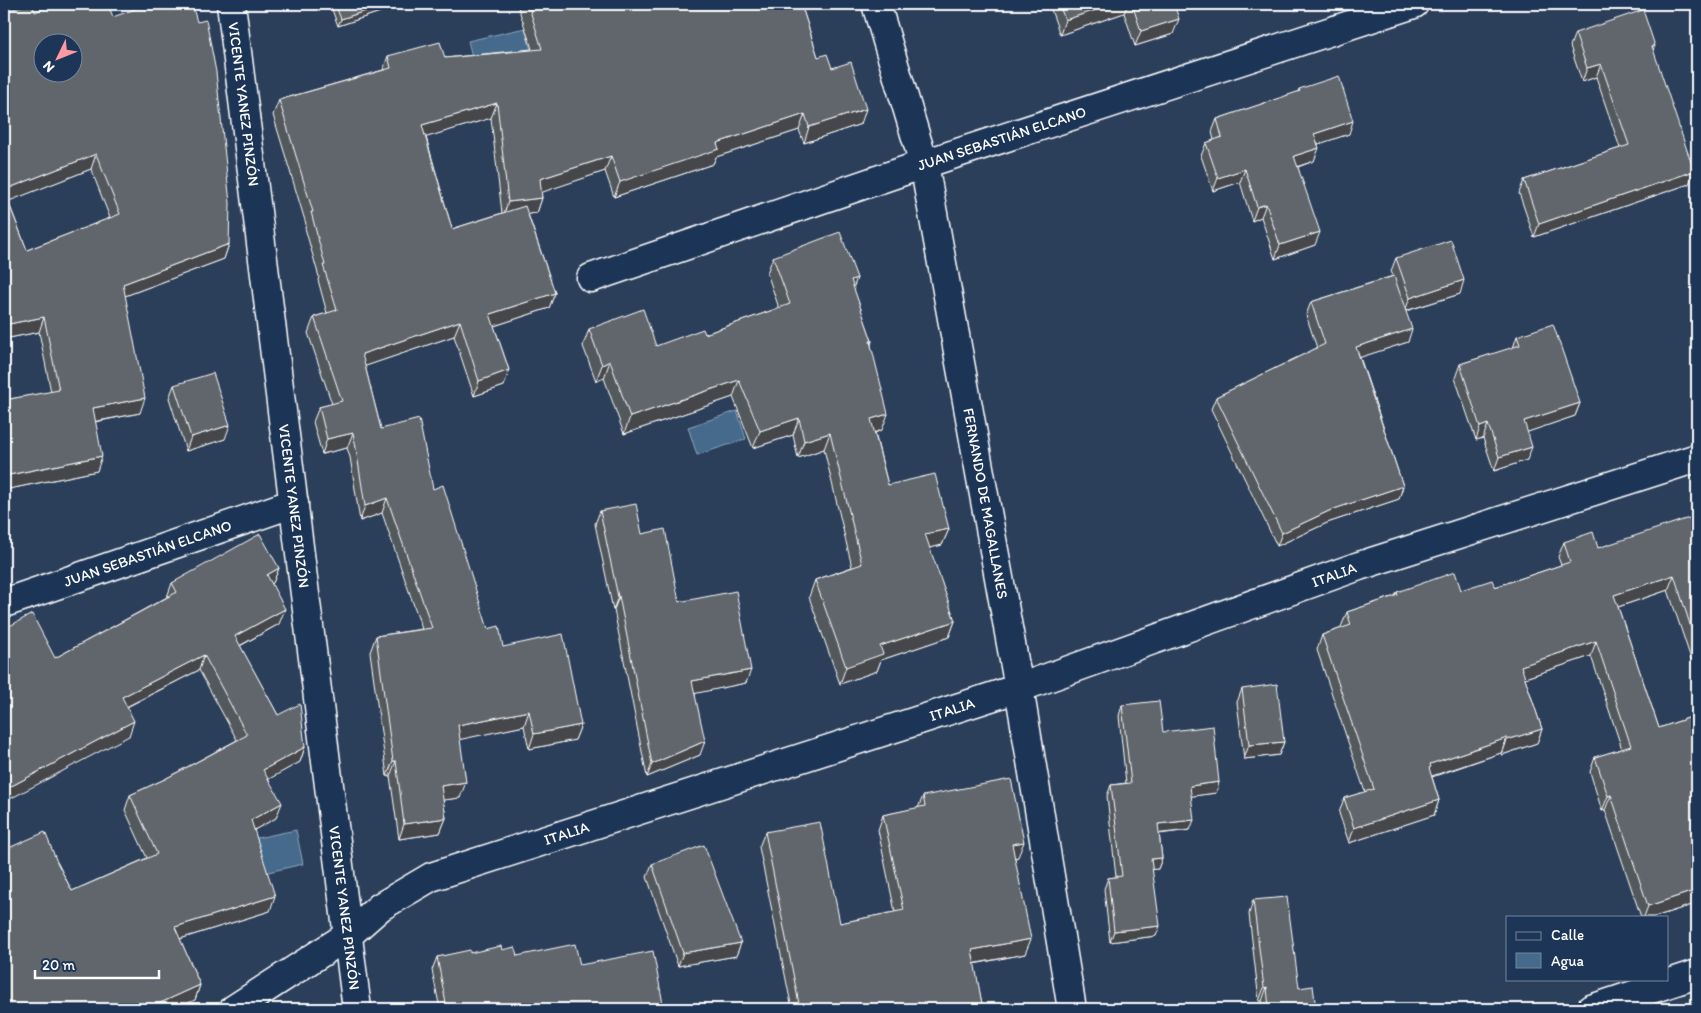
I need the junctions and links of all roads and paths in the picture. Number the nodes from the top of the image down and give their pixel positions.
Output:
1 (231, 4) edge
2 (876, 4) edge
3 (1414, 4) edge
4 (924, 164) junction
5 (591, 278) dead end
6 (1697, 458) edge
7 (294, 503) junction
8 (4, 603) edge
9 (1019, 688) junction
10 (348, 936) junction
11 (1697, 974) edge
12 (234, 1009) edge
13 (357, 1009) edge
14 (1072, 1009) edge
15 (1591, 1009) edge

1 - 7 street, VICENTE YANEZ PINZÓN
2 - 4 street, FERNANDO DE MAGALLANES
3 - 4 street, JUAN SEBASTIÁN ELCANO
4 - 5 street, JUAN SEBASTIÁN ELCANO
4 - 9 street, FERNANDO DE MAGALLANES
6 - 9 street, ITALIA
7 - 8 street, JUAN SEBASTIÁN ELCANO
7 - 10 street, VICENTE YANEZ PINZÓN
9 - 10 street, ITALIA
9 - 14 street, FERNANDO DE MAGALLANES
10 - 12 street, ITALIA
10 - 13 street, VICENTE YANEZ PINZÓN
11 - 15 street

